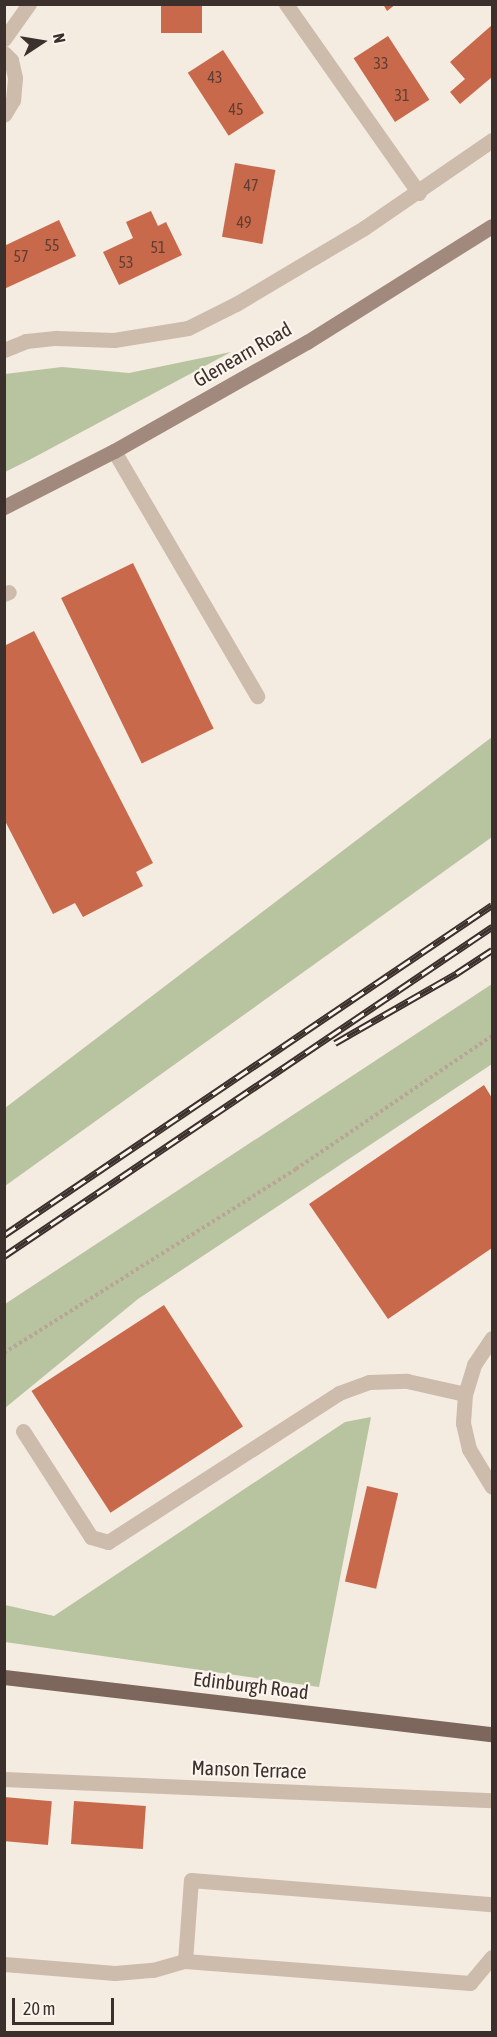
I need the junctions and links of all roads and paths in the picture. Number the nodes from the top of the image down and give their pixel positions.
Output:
1 (28, 4) edge
2 (286, 4) edge
3 (4, 39) edge
4 (4, 53) edge
5 (4, 115) edge
6 (492, 140) edge
7 (419, 193) junction
8 (492, 226) edge
9 (4, 350) edge
10 (114, 451) junction
11 (4, 507) edge
12 (257, 696) dead end
13 (492, 1036) edge
14 (492, 1338) edge
15 (4, 1353) edge
16 (465, 1394) junction
17 (23, 1431) dead end
18 (492, 1487) edge
19 (4, 1677) edge
20 (492, 1734) edge
21 (4, 1779) edge
22 (492, 1800) edge
23 (492, 1904) edge
24 (492, 1957) edge
25 (185, 1961) junction
26 (4, 1964) edge

1 - 3 street
2 - 7 street
4 - 5 street
6 - 7 street
7 - 9 street
8 - 10 street, Glenearn Road
10 - 11 street, Glenearn Road
10 - 12 street
13 - 15 path
14 - 16 street
16 - 17 street
16 - 18 street
19 - 20 main road, Edinburgh Road
21 - 22 street, Manson Terrace
23 - 25 street
24 - 25 street
25 - 26 street

